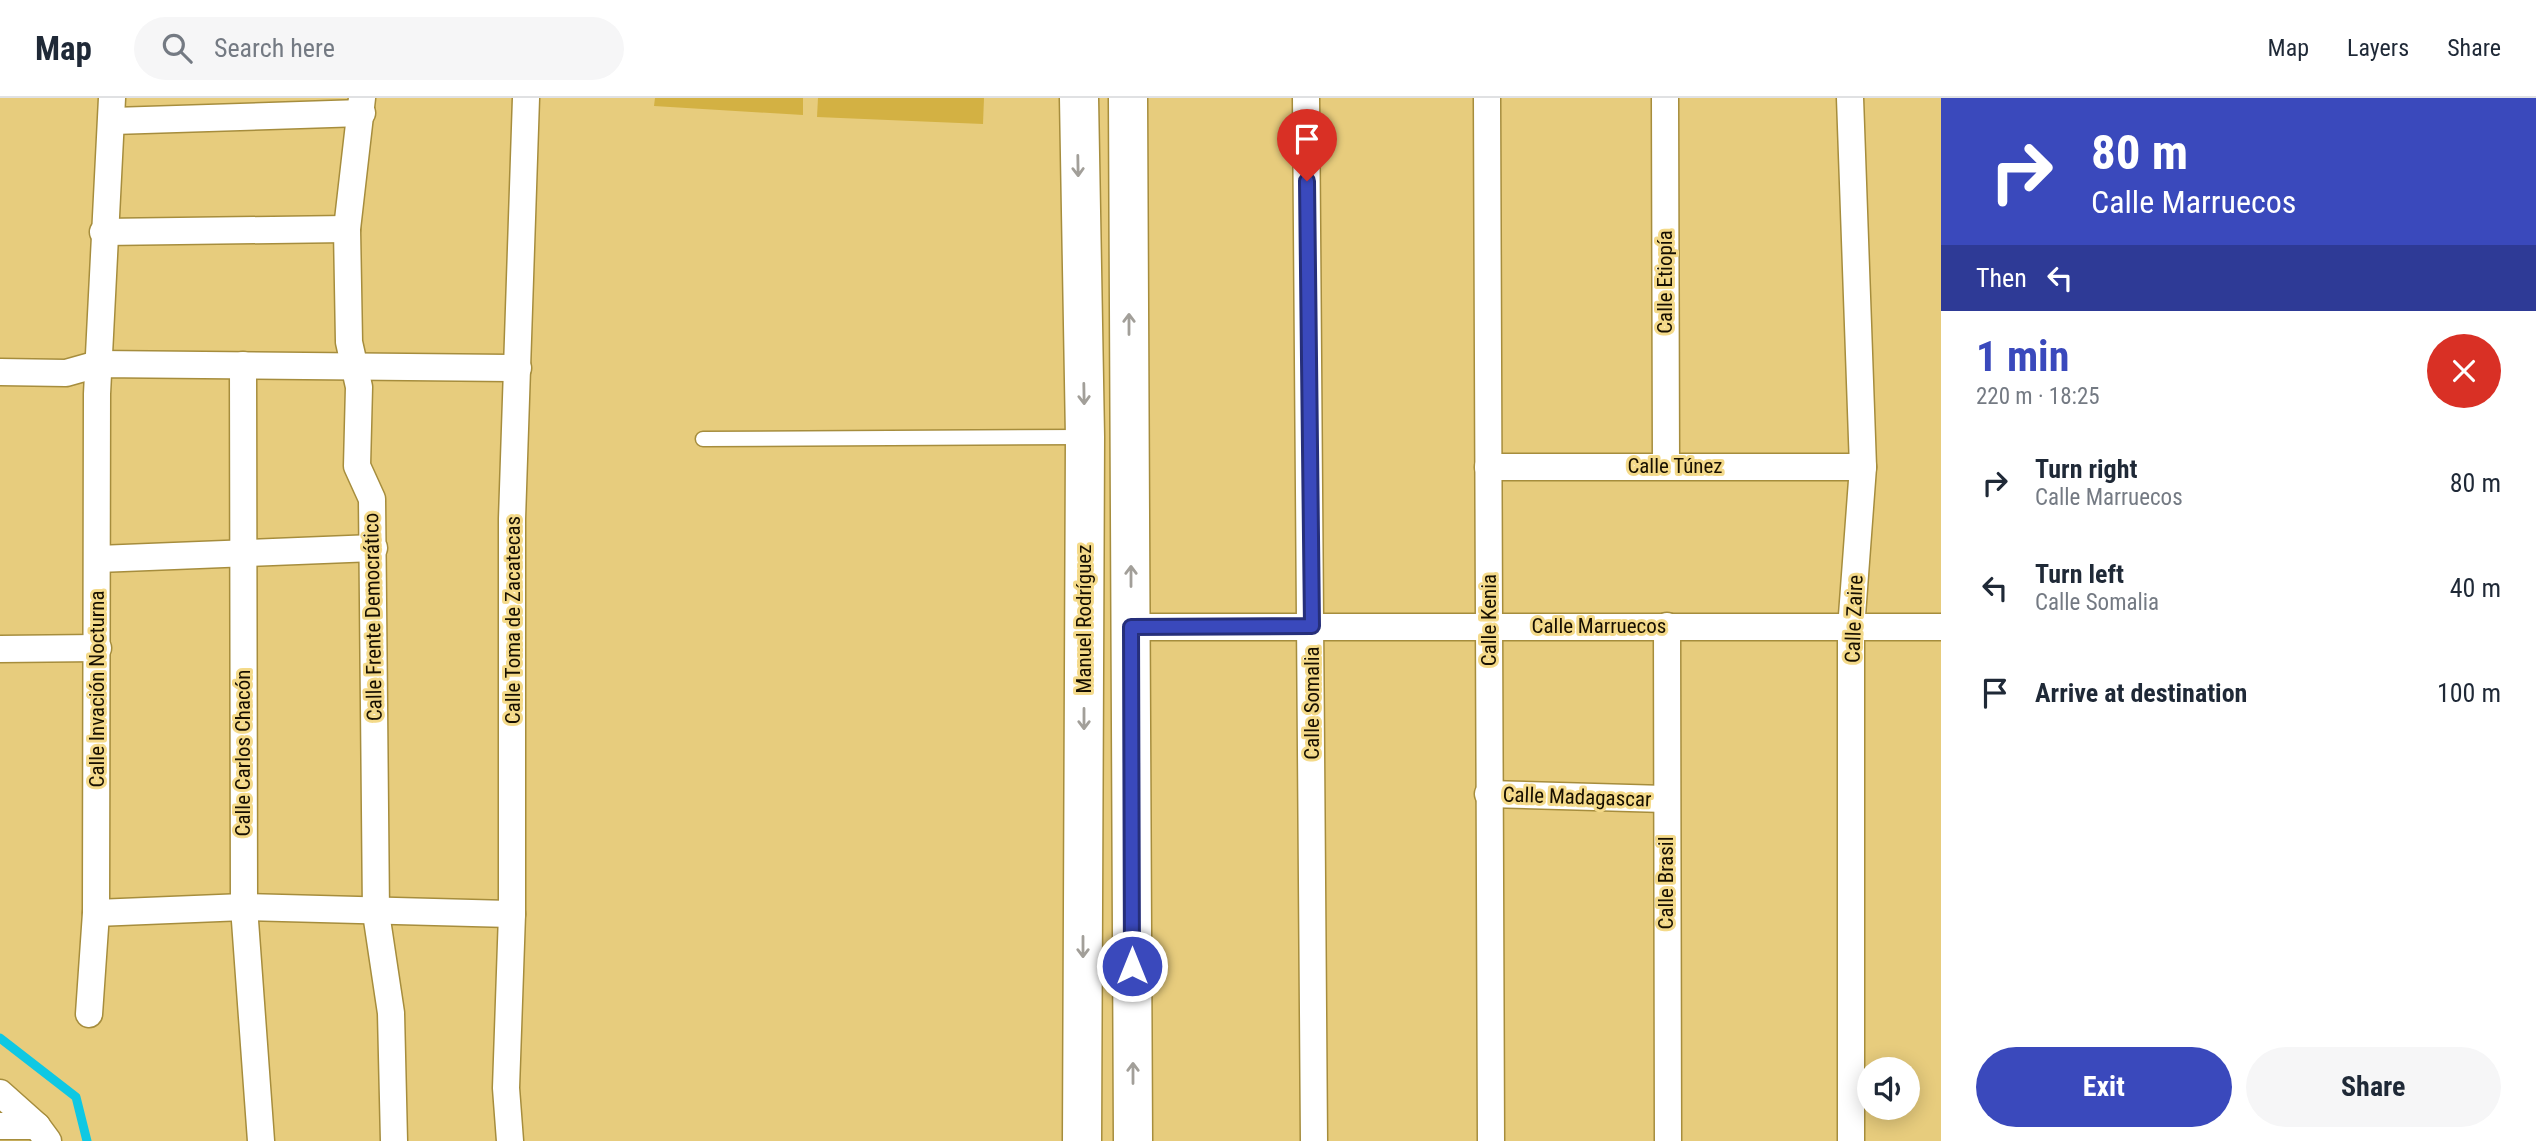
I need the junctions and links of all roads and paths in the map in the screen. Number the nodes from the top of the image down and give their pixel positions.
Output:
1 (526, 98) edge
2 (1079, 98) edge
3 (1128, 98) edge
4 (1306, 98) edge
5 (1487, 98) edge
6 (1665, 98) edge
7 (1850, 98) edge
8 (362, 106) edge
9 (112, 110) edge
10 (346, 229) junction
11 (103, 232) junction
12 (98, 364) junction
13 (243, 365) junction
14 (352, 367) junction
15 (518, 368) junction
16 (0, 372) edge
17 (1085, 437) junction
18 (703, 439) dead end
19 (1666, 466) junction
20 (1488, 467) junction
21 (1863, 467) junction
22 (374, 548) junction
23 (243, 555) junction
24 (98, 559) junction
25 (1490, 625) junction
26 (1312, 626) junction
27 (1667, 626) junction
28 (1941, 626) edge
29 (1131, 627) junction
30 (1851, 629) junction
31 (98, 648) junction
32 (0, 649) edge
33 (1488, 794) junction
34 (1665, 799) junction
35 (244, 907) junction
36 (96, 913) junction
37 (376, 913) junction
38 (513, 914) junction
39 (89, 1014) dead end
40 (0, 1093) edge
41 (0, 1125) edge
42 (43, 1133) edge
43 (261, 1141) edge
44 (394, 1141) edge
45 (510, 1141) edge
46 (1082, 1141) edge
47 (1133, 1141) edge
48 (1314, 1141) edge
49 (1490, 1141) edge
50 (1668, 1141) edge
51 (1851, 1141) edge

1 - 15 street, Calle Toma de Zacatecas
2 -> 17 street, Manuel Rodríguez
29 -> 3 street
4 - 26 street, Calle Somalia
5 - 20 street, Calle Kenia
6 - 19 street, Calle Etiopía
7 - 21 street, Calle Zaire
8 - 9 street
8 - 10 street, Calle Frente Democrático
9 - 11 street, Calle Invación Nocturna
10 - 11 street
10 - 14 street, Calle Frente Democrático
11 - 12 street, Calle Invación Nocturna
12 - 13 street
12 - 16 street
12 - 24 street, Calle Invación Nocturna
13 - 14 street
13 - 23 street, Calle Carlos Chacón
14 - 15 street
14 - 22 street, Calle Frente Democrático
15 - 38 street, Calle Toma de Zacatecas
17 - 18 lane
17 -> 46 street, Manuel Rodríguez
19 - 20 street, Calle Túnez
19 - 21 street, Calle Túnez
20 - 25 street, Calle Kenia
21 - 30 street, Calle Zaire
22 - 23 street
22 - 37 street, Calle Frente Democrático
23 - 24 street
23 - 35 street, Calle Carlos Chacón
24 - 31 street, Calle Invación Nocturna
25 - 26 street, Calle Marruecos
25 - 27 street, Calle Marruecos
25 - 33 street, Calle Kenia
26 - 29 street, Calle Marruecos
26 - 48 street, Calle Somalia
27 - 30 street, Calle Marruecos
27 - 34 street, Calle Brasil
28 - 30 street, Calle Marruecos
47 -> 29 street
30 - 51 street, Calle Zaire
31 - 32 street
31 - 36 street, Calle Invación Nocturna
33 - 34 street, Calle Madagascar
33 - 49 street, Calle Kenia
34 - 50 street, Calle Brasil
35 - 36 street
35 - 37 street
35 - 43 street, Calle Carlos Chacón
36 - 39 street, Calle Invación Nocturna
37 - 38 street
37 - 44 street, Calle Frente Democrático
38 - 45 street, Calle Toma de Zacatecas
40 - 42 street
41 - 42 street

